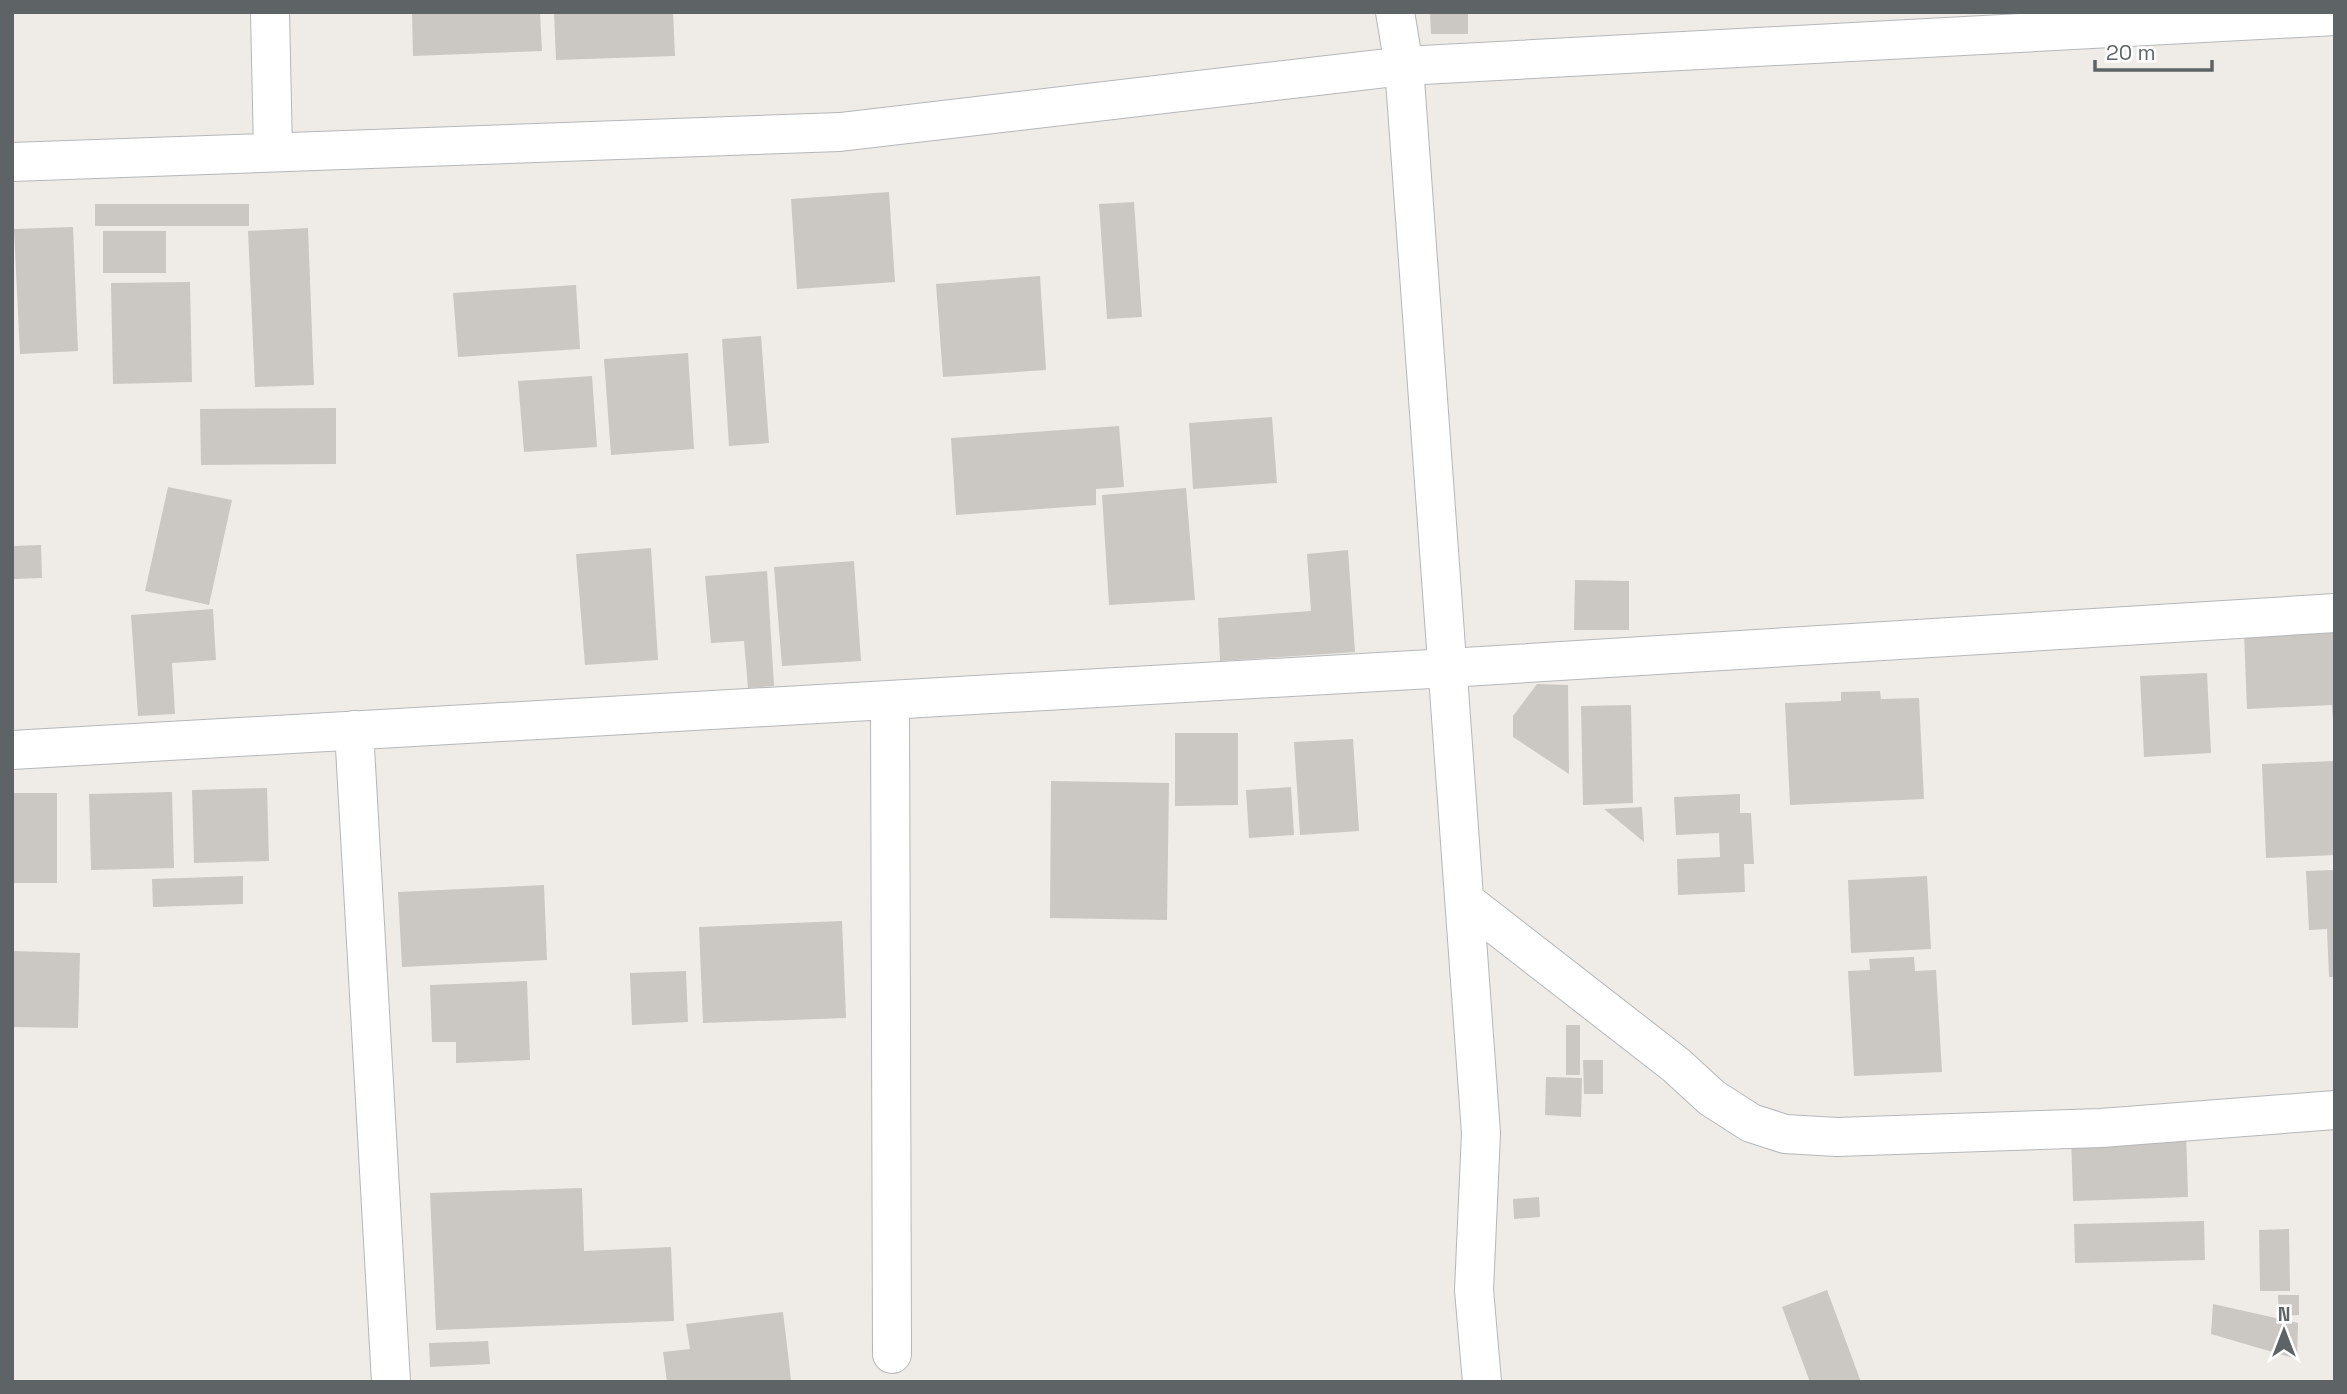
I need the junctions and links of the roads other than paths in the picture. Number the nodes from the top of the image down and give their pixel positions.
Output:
1 (270, 12) edge
2 (1395, 12) edge
3 (2335, 16) edge
4 (1404, 66) junction
5 (273, 151) junction
6 (12, 162) edge
7 (2335, 613) edge
8 (1448, 668) junction
9 (890, 700) junction
10 (354, 730) junction
11 (12, 750) edge
12 (1465, 901) junction
13 (2335, 1110) edge
14 (892, 1354) dead end
15 (391, 1382) edge
16 (1482, 1382) edge

1 - 5 street
2 - 4 street
3 - 4 street
4 - 5 street
4 - 8 street
5 - 6 street
7 - 8 street
8 - 9 street
8 - 12 street
9 - 10 street
9 - 14 street
10 - 11 street
10 - 15 street
12 - 13 street
12 - 16 street

